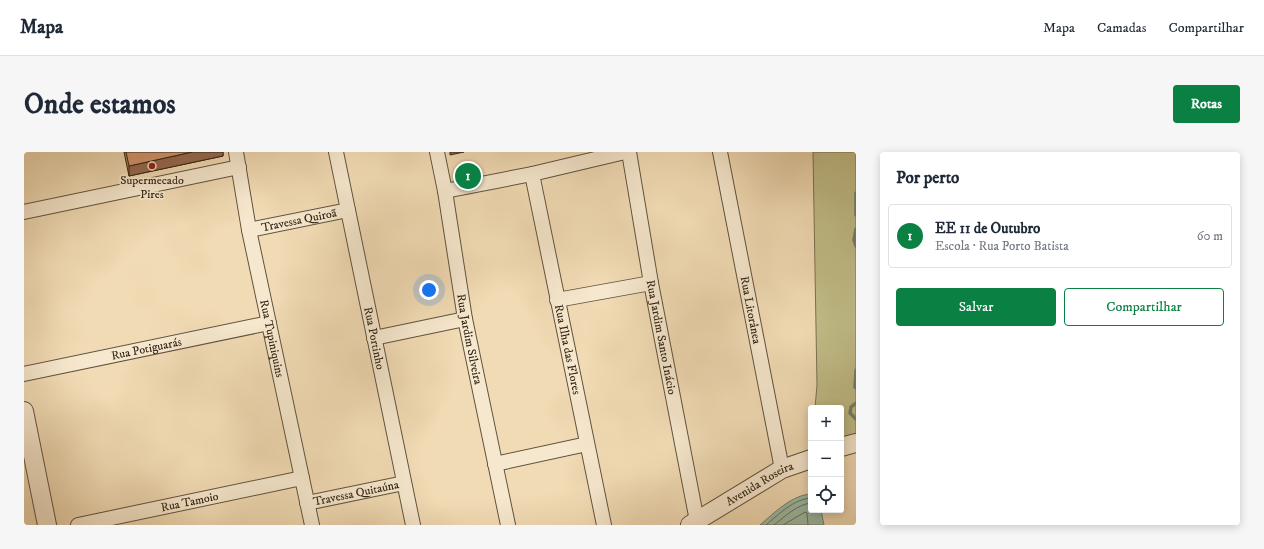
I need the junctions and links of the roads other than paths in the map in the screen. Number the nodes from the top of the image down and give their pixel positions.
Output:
1 (236, 152) edge
2 (336, 152) edge
3 (437, 152) edge
4 (625, 152) edge
5 (629, 152) edge
6 (720, 152) edge
7 (239, 167) junction
8 (532, 174) junction
9 (446, 191) junction
10 (348, 210) junction
11 (24, 212) edge
12 (249, 230) junction
13 (651, 282) junction
14 (558, 300) junction
15 (465, 319) junction
16 (269, 323) junction
17 (374, 338) junction
18 (24, 374) edge
19 (24, 411) edge
20 (587, 444) junction
21 (808, 460) edge
22 (495, 464) junction
23 (782, 469) junction
24 (302, 478) junction
25 (404, 483) junction
26 (307, 503) junction
27 (694, 523) edge
28 (47, 525) edge
29 (78, 525) edge
30 (312, 525) edge
31 (413, 525) edge
32 (508, 525) edge
33 (604, 525) edge

1 - 7 street, Rua Tupiniquins
2 - 10 street, Rua Portinho
3 - 9 street, Rua Jardim Silveira
4 - 8 street
5 - 13 street, Rua Jardim Santo Inácio
6 - 23 street, Rua Litorânea
7 - 11 street
7 - 12 street, Rua Tupiniquins
8 - 9 street
8 - 14 street, Rua Ilha das Flores
9 - 15 street, Rua Jardim Silveira
10 - 12 street, Travessa Quiroã
10 - 17 street, Rua Portinho
12 - 16 street, Rua Tupiniquins
13 - 14 street
13 - 27 street, Rua Jardim Santo Inácio
14 - 20 street, Rua Ilha das Flores
15 - 17 street
15 - 22 street, Rua Jardim Silveira
16 - 18 street, Rua Potiguarás
16 - 24 street, Rua Tupiniquins
17 - 25 street, Rua Portinho
19 - 28 street
20 - 22 street
20 - 33 street, Rua Ilha das Flores
21 - 23 street, Avenida Roseira
22 - 32 street, Rua Jardim Silveira
23 - 27 street, Avenida Roseira
24 - 26 street, Rua Tupiniquins
24 - 29 street, Rua Tamoio
25 - 26 street, Travessa Quitaúna
25 - 31 street, Rua Portinho
26 - 30 street, Rua Tupiniquins

